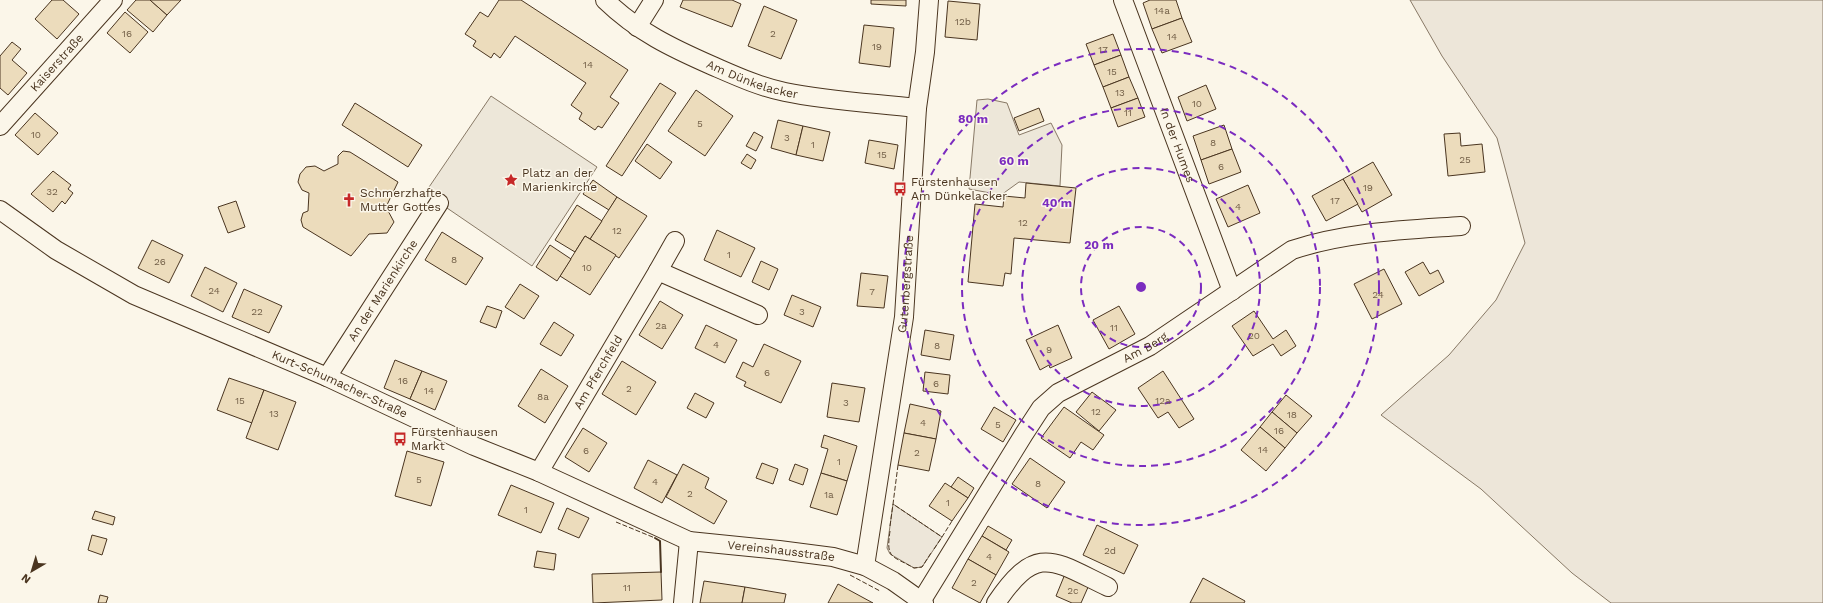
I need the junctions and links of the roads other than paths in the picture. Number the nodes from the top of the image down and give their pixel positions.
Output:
1 (113, 0) edge
2 (605, 0) edge
3 (654, 0) edge
4 (929, 0) edge
5 (1123, 0) edge
6 (637, 27) junction
7 (917, 108) junction
8 (0, 126) edge
9 (439, 202) dead end
10 (0, 210) edge
11 (1461, 226) dead end
12 (675, 241) dead end
13 (658, 271) junction
14 (1232, 291) junction
15 (758, 315) dead end
16 (327, 378) junction
17 (539, 472) junction
18 (689, 540) junction
19 (865, 566) junction
20 (1108, 587) dead end
21 (923, 602) edge
22 (683, 603) edge
23 (996, 603) edge

1 - 8 street, Kaiserstraße
2 - 6 street, Am Dünkelacker
3 - 6 street
4 - 7 street, Gutenbergstraße
5 - 14 street, In der Humes
6 - 7 street, Am Dünkelacker
7 - 19 street, Gutenbergstraße
9 - 16 street, An der Marienkirche
10 - 16 street, Kurt-Schumacher-Straße
11 - 14 street, Am Berg
12 - 13 street, Am Pferchfeld
13 - 15 street
13 - 17 street, Am Pferchfeld
14 - 21 street, Am Berg
16 - 17 street, Kurt-Schumacher-Straße
17 - 18 street, Kurt-Schumacher-Straße
18 - 19 street, Vereinshausstraße
18 - 22 street
19 - 21 street, Vereinshausstraße
20 - 23 street

